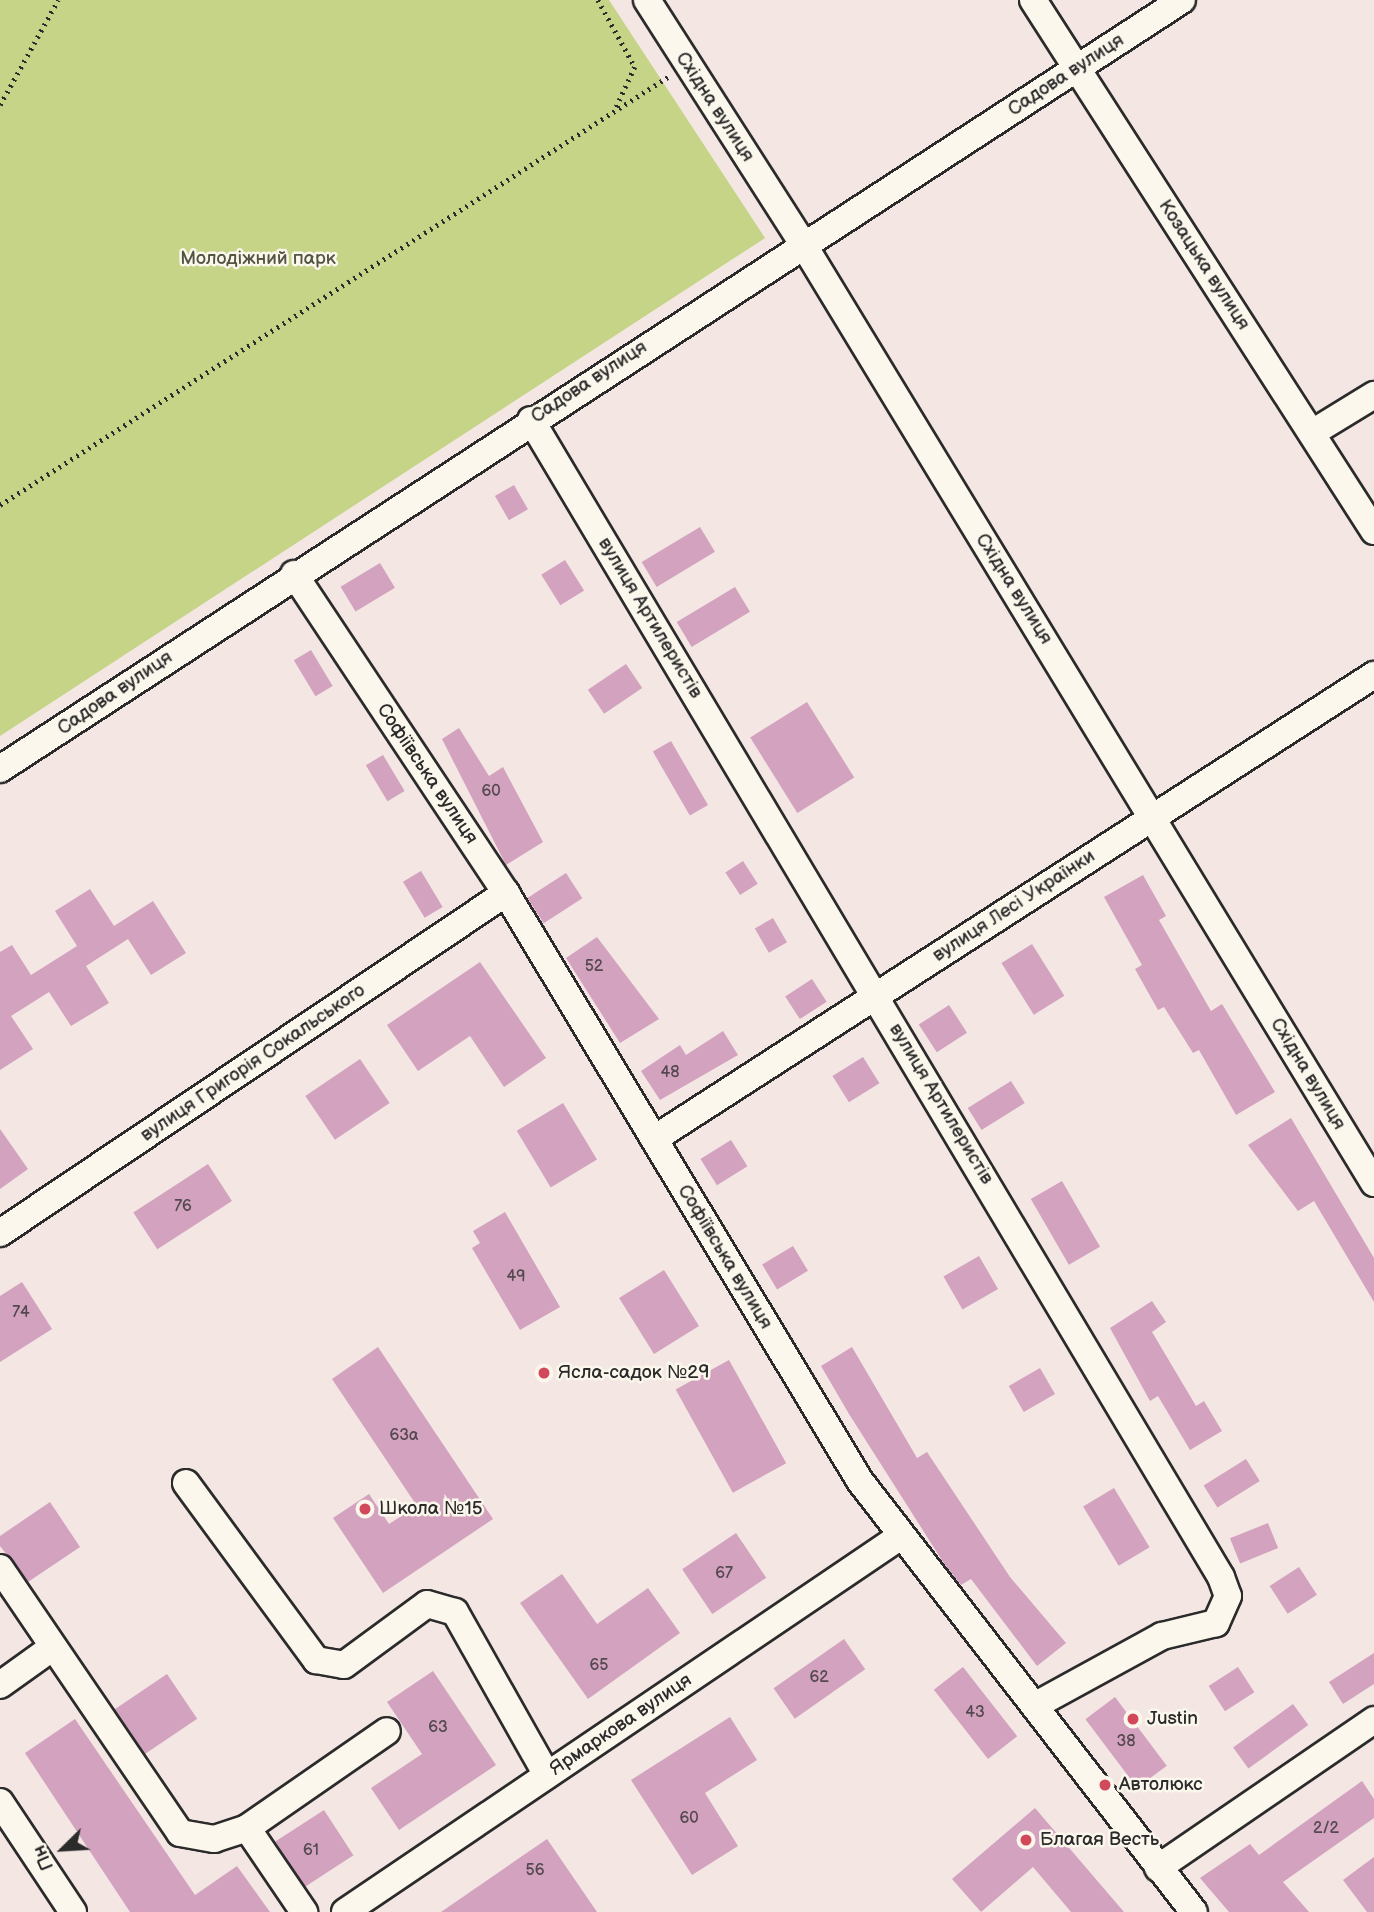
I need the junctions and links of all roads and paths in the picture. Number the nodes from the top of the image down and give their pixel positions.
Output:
1 (58, 0) edge
2 (598, 0) edge
3 (647, 0) edge
4 (1033, 0) edge
5 (1182, 0) edge
6 (688, 64) junction
7 (1076, 69) junction
8 (0, 105) edge
9 (613, 114) junction
10 (803, 244) junction
11 (1374, 395) edge
12 (531, 420) junction
13 (1312, 433) junction
14 (0, 505) edge
15 (1374, 531) edge
16 (294, 574) junction
17 (1374, 675) edge
18 (0, 769) edge
19 (1153, 814) junction
20 (506, 893) junction
21 (877, 996) junction
22 (654, 1139) junction
23 (1374, 1183) edge
24 (0, 1233) edge
25 (186, 1483) dead end
26 (898, 1538) junction
27 (0, 1569) edge
28 (53, 1647) junction
29 (0, 1685) edge
30 (1036, 1705) junction
31 (1374, 1720) edge
32 (387, 1731) dead end
33 (547, 1775) junction
34 (0, 1802) edge
35 (247, 1828) junction
36 (1158, 1868) junction
37 (74, 1912) edge
38 (304, 1912) edge
39 (345, 1912) edge
40 (1194, 1912) edge

1 - 8 path
2 - 9 path
3 - 6 street, Східна вулиця
4 - 7 street, Козацька вулиця
5 - 7 street, Садова вулиця
6 - 9 path
6 - 10 street, Східна вулиця
7 - 10 street, Садова вулиця
7 - 13 street, Козацька вулиця
9 - 14 path
10 - 12 street, Садова вулиця
10 - 19 street, Східна вулиця
11 - 13 street
12 - 16 street, Садова вулиця
12 - 21 street, вулиця Артилеристів
13 - 15 street, Козацька вулиця
16 - 18 street, Садова вулиця
16 - 20 street, Софіївська вулиця
17 - 19 street, вулиця Лесі Українки
19 - 21 street, вулиця Лесі Українки
19 - 23 street, Східна вулиця
20 - 22 street, Софіївська вулиця
20 - 24 street, вулиця Григорія Сокальського
21 - 22 street, вулиця Лесі Українки
21 - 30 street, вулиця Артилеристів
22 - 26 street, Софіївська вулиця
25 - 33 street
26 - 30 street, Софіївська вулиця
26 - 33 street, Ярмаркова вулиця
27 - 28 street
28 - 29 street
28 - 35 street
30 - 36 street, Софіївська вулиця
31 - 36 street
32 - 35 street
33 - 39 street, Ярмаркова вулиця
34 - 37 street
35 - 38 street
36 - 40 street, Софіївська вулиця

